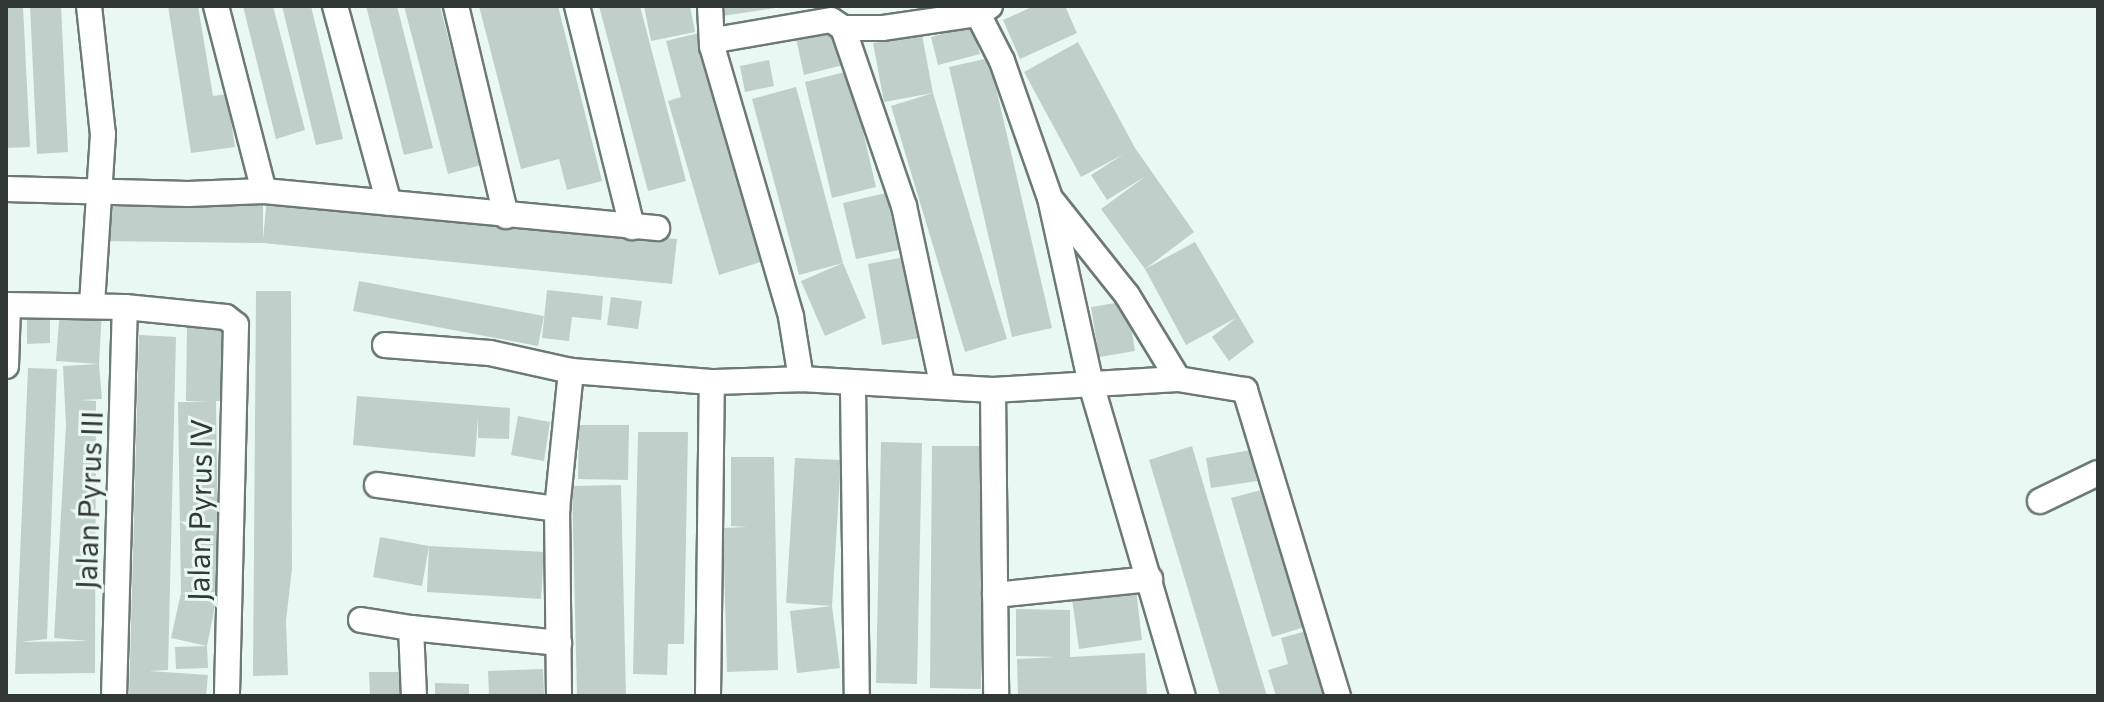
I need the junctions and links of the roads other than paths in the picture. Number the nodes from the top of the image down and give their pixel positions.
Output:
1 (89, 6) edge
2 (216, 6) edge
3 (335, 6) edge
4 (456, 6) edge
5 (577, 6) edge
6 (710, 6) edge
7 (984, 10) edge
8 (843, 28) junction
9 (712, 46) junction
10 (6, 189) edge
11 (264, 191) junction
12 (98, 192) junction
13 (1050, 198) junction
14 (389, 203) junction
15 (506, 216) junction
16 (7, 305) edge
17 (92, 306) junction
18 (125, 307) junction
19 (385, 345) dead end
20 (6, 366) edge
21 (571, 371) junction
22 (801, 379) junction
23 (1178, 379) junction
24 (712, 382) junction
25 (942, 383) junction
26 (1091, 384) junction
27 (853, 385) junction
28 (993, 390) junction
29 (2098, 473) edge
30 (377, 485) dead end
31 (2040, 501) dead end
32 (557, 509) junction
33 (1150, 579) junction
34 (995, 595) junction
35 (361, 620) dead end
36 (411, 628) junction
37 (559, 643) junction
38 (114, 696) edge
39 (227, 696) edge
40 (414, 696) edge
41 (559, 696) edge
42 (708, 696) edge
43 (857, 696) edge
44 (996, 696) edge
45 (1183, 696) edge
46 (1338, 696) edge

1 - 12 street
2 - 11 street
3 - 14 street
4 - 15 street
5 - 15 street
6 - 9 street
7 - 8 street
7 - 13 street
8 - 9 street
8 - 25 street
9 - 22 street
10 - 12 street
11 - 12 street
11 - 14 street
12 - 17 street
13 - 23 street
13 - 26 street
14 - 15 street
16 - 17 street
16 - 20 street
17 - 18 street
18 - 38 street, Jalan Pyrus III
18 - 39 street, Jalan Pyrus IV
19 - 21 street
21 - 24 street
21 - 32 street
22 - 24 street
22 - 27 street
23 - 26 street
23 - 46 street
24 - 42 street
25 - 27 street
25 - 28 street
26 - 28 street
26 - 33 street
27 - 43 street
28 - 34 street
29 - 31 street
30 - 32 street
32 - 37 street
33 - 34 street
33 - 45 street
34 - 44 street
35 - 36 street
36 - 37 street
36 - 40 street
37 - 41 street

